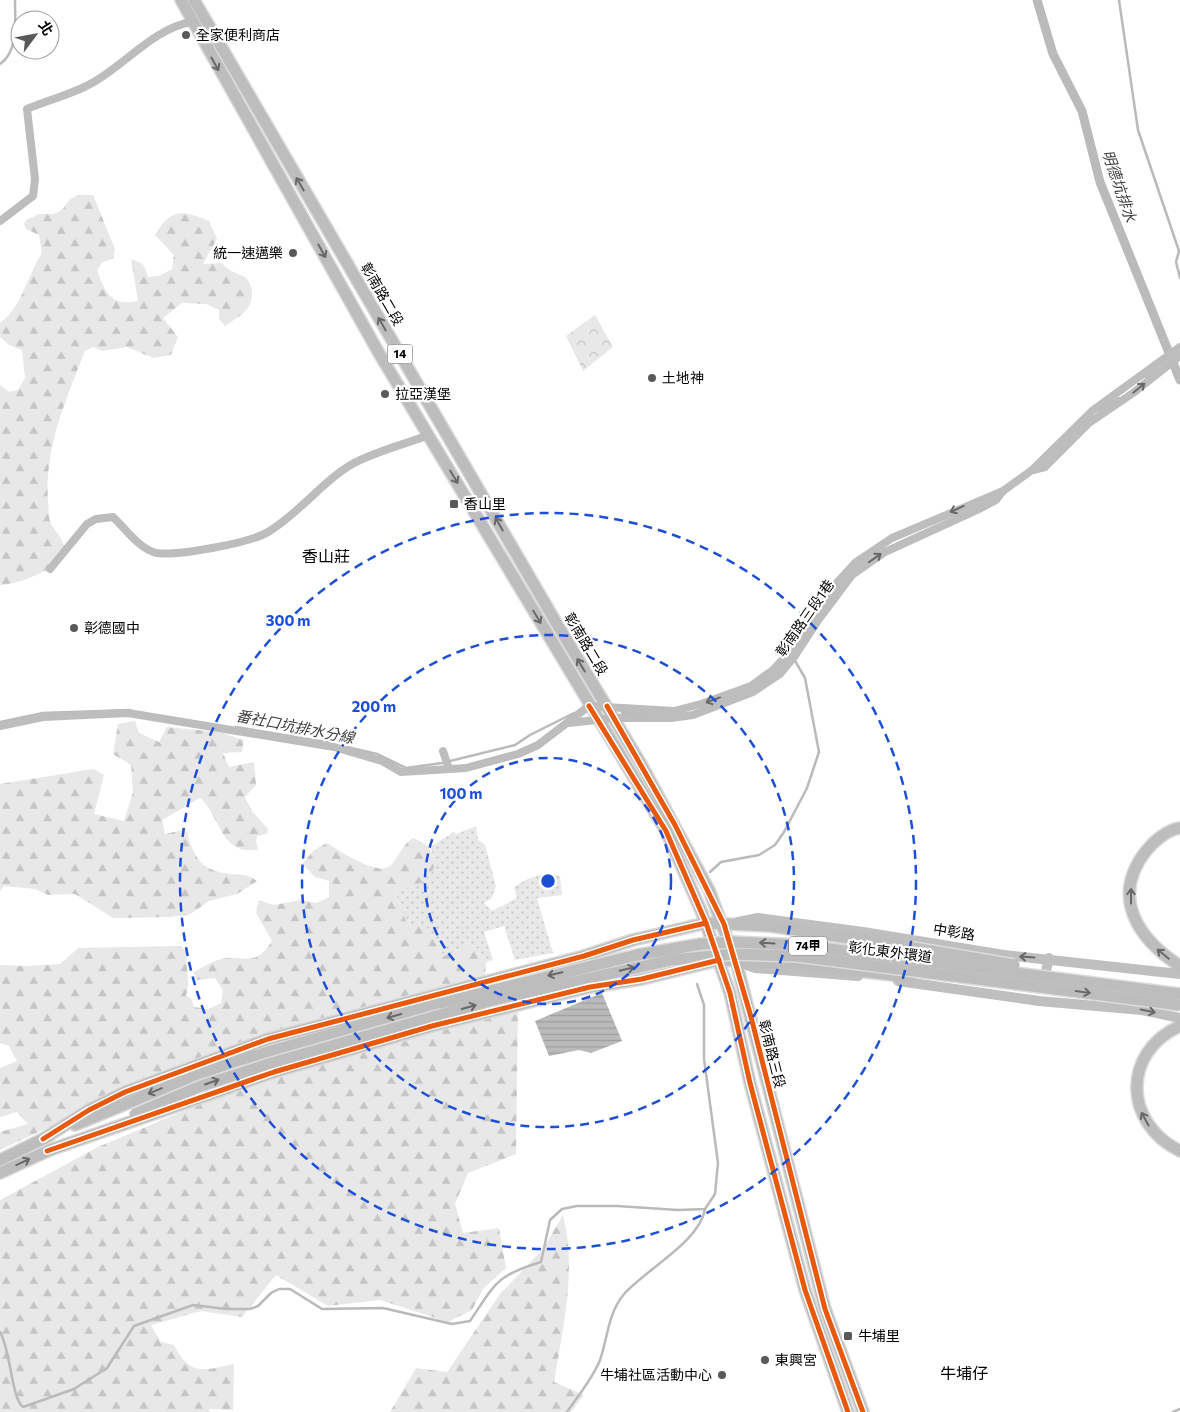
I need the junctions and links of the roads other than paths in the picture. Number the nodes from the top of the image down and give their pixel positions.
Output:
1 (181, 0) edge
2 (194, 0) edge
3 (191, 22) junction
4 (206, 24) junction
5 (272, 137) junction
6 (260, 144) junction
7 (0, 221) edge
8 (1179, 352) edge
9 (444, 429) junction
10 (429, 435) junction
11 (1003, 491) junction
12 (50, 569) dead end
13 (589, 706) junction
14 (607, 706) junction
15 (614, 718) junction
16 (598, 721) junction
17 (569, 723) junction
18 (0, 726) edge
19 (443, 751) dead end
20 (449, 769) junction
21 (1177, 829) edge
22 (706, 923) junction
23 (724, 924) junction
24 (1004, 955) junction
25 (1049, 958) junction
26 (719, 960) junction
27 (736, 960) junction
28 (1180, 966) edge
29 (1180, 974) edge
30 (1066, 984) junction
31 (1001, 994) junction
32 (1180, 994) edge
33 (1039, 1001) junction
34 (1180, 1005) edge
35 (1180, 1018) edge
36 (1180, 1026) edge
37 (43, 1139) junction
38 (47, 1151) junction
39 (1180, 1151) edge
40 (0, 1160) edge
41 (0, 1174) edge
42 (848, 1412) edge
43 (863, 1412) edge

1 - 3 main road, 彰南路二段 / 14
2 - 4 main road, 彰南路二段 / 14
3 - 4 main road
3 -> 6 main road, 彰南路二段 / 14
3 - 7 street
4 - 5 main road, 彰南路二段 / 14
5 - 6 main road
9 -> 5 main road, 彰南路二段 / 14
6 -> 10 main road, 彰南路二段 / 14
8 - 11 street, 彰南路三段1巷
9 - 10 main road
14 -> 9 main road, 彰南路二段 / 14
10 - 12 street
10 -> 13 main road, 彰南路二段 / 14
11 -> 14 street, 彰南路三段1巷
15 -> 11 street, 彰南路三段1巷
13 - 14 street, 彰南路三段1巷
13 - 16 main road, 14
13 - 17 street
14 - 15 main road, 14
15 - 16 street, 彰南路三段1巷
15 - 23 main road, 彰南路三段 / 14
16 - 17 street, 彰南路三段1巷
16 - 22 main road, 彰南路三段 / 14
17 - 20 street
18 - 20 street
19 - 20 street
28 -> 21 main road
22 - 23 main road
22 - 26 main road, 彰南路三段 / 14
22 - 37 main road, 74甲
23 - 24 street, 中彰路
23 - 27 main road, 彰南路三段 / 14
23 - 30 main road, bridge
25 -> 24 street, 中彰路
24 - 31 street
25 - 29 street, 中彰路
25 - 33 street
26 - 27 main road
26 - 38 main road, 74甲
26 - 42 main road, 彰南路三段 / 14
27 - 30 main road, bridge
27 - 31 street
27 - 43 main road, 彰南路三段 / 14
30 - 32 main road, 彰化東外環道 / 74甲, bridge
30 -> 34 main road, 彰化東外環道 / 74甲, bridge
30 -> 37 main road, 彰化東外環道 / 74甲, bridge
38 -> 30 main road, 彰化東外環道 / 74甲, bridge
31 - 33 street
33 -> 35 street
39 -> 36 main road
37 - 40 main road, 彰化東外環道 / 74甲
41 -> 38 main road, 彰化東外環道 / 74甲

